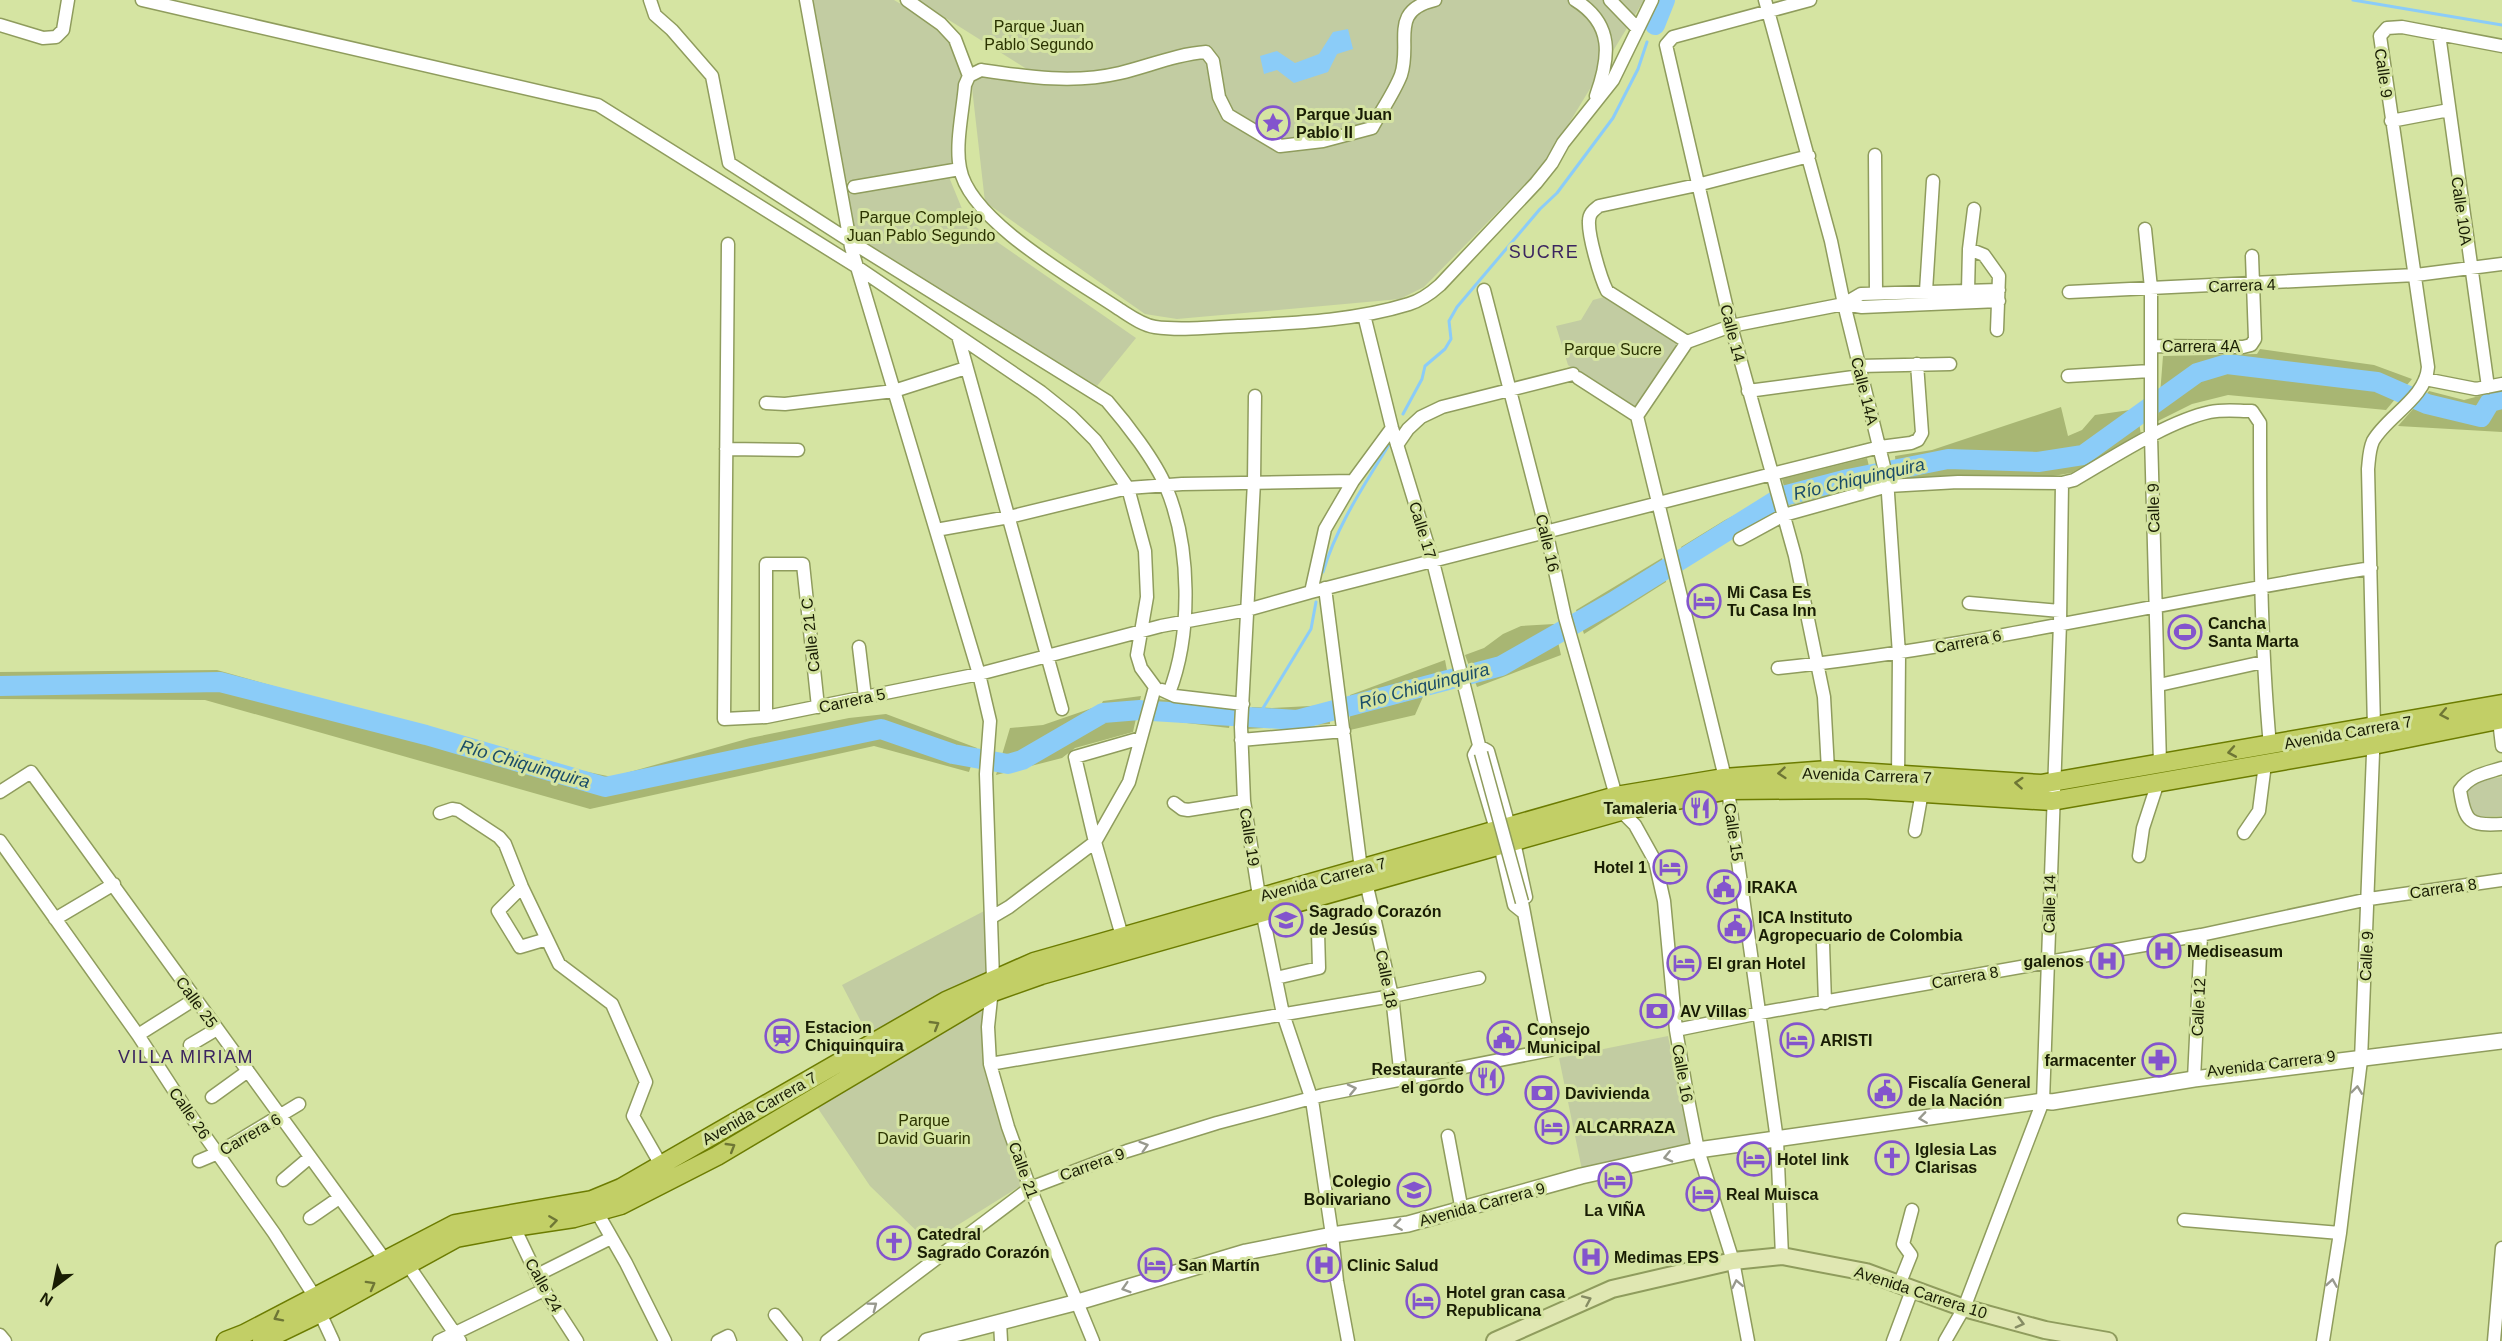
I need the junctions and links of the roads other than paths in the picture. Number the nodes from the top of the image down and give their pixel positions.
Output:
1 (68, 0) edge
2 (142, 0) edge
3 (650, 0) edge
4 (806, 0) edge
5 (907, 0) edge
6 (1434, 0) edge
7 (1575, 0) edge
8 (1610, 0) edge
9 (1652, 0) edge
10 (1810, 0) edge
11 (1766, 5) edge
12 (0, 25) edge
13 (1638, 29) junction
14 (2439, 34) junction
15 (2502, 46) edge
16 (969, 76) junction
17 (1593, 105) junction
18 (2449, 110) junction
19 (2391, 121) junction
20 (1875, 155) dead end
21 (1809, 156) junction
22 (960, 169) junction
23 (1933, 181) dead end
24 (1697, 185) junction
25 (854, 188) dead end
26 (1974, 209) dead end
27 (2145, 229) dead end
28 (850, 241) junction
29 (728, 243) dead end
30 (1969, 249) junction
31 (2252, 256) dead end
32 (2502, 264) edge
33 (857, 267) junction
34 (2470, 268) junction
35 (2416, 275) junction
36 (2253, 285) junction
37 (2151, 288) junction
38 (1484, 290) dead end
39 (1926, 291) junction
40 (1968, 291) junction
41 (2069, 292) dead end
42 (1876, 293) junction
43 (1999, 296) junction
44 (1844, 304) junction
45 (1364, 315) junction
46 (1731, 326) junction
47 (1996, 330) dead end
48 (958, 336) junction
49 (1687, 342) junction
50 (2151, 346) junction
51 (1917, 364) junction
52 (1950, 364) dead end
53 (966, 368) junction
54 (2150, 370) junction
55 (1860, 371) junction
56 (2068, 376) dead end
57 (2423, 383) junction
58 (2502, 384) edge
59 (2488, 387) junction
60 (1508, 389) junction
61 (894, 391) junction
62 (1748, 391) junction
63 (1255, 396) dead end
64 (766, 403) dead end
65 (1637, 416) junction
66 (1392, 428) junction
67 (2151, 436) junction
68 (1396, 445) junction
69 (1880, 447) junction
70 (726, 449) junction
71 (798, 450) dead end
72 (1772, 474) junction
73 (1353, 481) junction
74 (1254, 482) junction
75 (1888, 482) junction
76 (2062, 483) junction
77 (1166, 487) junction
78 (1128, 488) junction
79 (1658, 504) junction
80 (1783, 511) junction
81 (1009, 517) junction
82 (936, 530) junction
83 (1546, 531) junction
84 (1740, 539) dead end
85 (1433, 562) junction
86 (2371, 568) junction
87 (2260, 586) junction
88 (1325, 588) junction
89 (1311, 592) junction
90 (1969, 603) dead end
91 (2156, 605) junction
92 (1247, 610) junction
93 (2060, 617) junction
94 (1186, 622) junction
95 (1143, 631) junction
96 (859, 647) dead end
97 (1899, 654) junction
98 (1048, 656) junction
99 (2263, 662) junction
100 (1817, 664) junction
101 (1778, 668) dead end
102 (979, 674) junction
103 (2159, 686) junction
104 (1155, 687) junction
105 (1169, 693) junction
106 (865, 697) junction
107 (818, 707) junction
108 (1243, 707) junction
109 (1062, 709) dead end
110 (2501, 714) edge
111 (766, 717) junction
112 (1343, 725) junction
113 (1241, 734) junction
114 (2374, 736) junction
115 (1141, 738) junction
116 (2270, 746) junction
117 (2502, 746) edge
118 (1480, 750) junction
119 (2160, 764) junction
120 (2265, 764) junction
121 (2502, 768) edge
122 (1828, 770) junction
123 (1898, 783) junction
124 (2158, 783) junction
125 (1726, 784) junction
126 (0, 792) edge
127 (1922, 792) junction
128 (2053, 792) junction
129 (1244, 801) junction
130 (1174, 803) dead end
131 (1618, 803) junction
132 (440, 813) dead end
133 (2502, 824) edge
134 (1915, 831) dead end
135 (2244, 833) dead end
136 (1505, 836) junction
137 (0, 842) edge
138 (1095, 842) junction
139 (2139, 856) dead end
140 (1363, 875) junction
141 (2502, 880) edge
142 (114, 884) junction
143 (522, 887) junction
144 (2369, 899) junction
145 (1261, 904) junction
146 (1523, 907) junction
147 (992, 916) junction
148 (55, 919) junction
149 (1318, 932) dead end
150 (2201, 935) junction
151 (1122, 936) junction
152 (546, 939) junction
153 (1824, 944) dead end
154 (2048, 962) junction
155 (1276, 978) junction
156 (1479, 978) dead end
157 (993, 986) junction
158 (1392, 996) junction
159 (195, 999) junction
160 (1825, 1003) junction
161 (1760, 1012) junction
162 (1283, 1014) junction
163 (217, 1029) junction
164 (1676, 1030) junction
165 (138, 1035) junction
166 (2502, 1035) edge
167 (2502, 1041) edge
168 (190, 1045) dead end
169 (2361, 1056) junction
170 (990, 1064) junction
171 (248, 1071) junction
172 (2194, 1076) junction
173 (1401, 1078) junction
174 (212, 1097) dead end
175 (1312, 1100) junction
176 (2043, 1101) junction
177 (299, 1104) dead end
178 (281, 1117) junction
179 (1448, 1136) dead end
180 (1777, 1140) junction
181 (1698, 1150) junction
182 (218, 1153) junction
183 (309, 1158) junction
184 (200, 1161) dead end
185 (661, 1165) junction
186 (283, 1180) dead end
187 (1030, 1188) junction
188 (339, 1198) junction
189 (594, 1206) junction
190 (1912, 1210) dead end
191 (1462, 1211) junction
192 (310, 1218) dead end
193 (2184, 1220) dead end
194 (514, 1227) junction
195 (2340, 1233) junction
196 (1332, 1235) junction
197 (611, 1238) junction
198 (2502, 1248) edge
199 (1782, 1256) junction
200 (385, 1260) junction
201 (1733, 1261) junction
202 (408, 1265) junction
203 (537, 1275) junction
204 (1906, 1288) junction
205 (544, 1290) junction
206 (1078, 1302) junction
207 (318, 1305) junction
208 (1964, 1308) junction
209 (775, 1316) dead end
210 (1000, 1322) junction
211 (0, 1335) edge
212 (2044, 1335) edge
213 (458, 1336) edge
214 (245, 1338) edge
215 (5, 1341) edge
216 (226, 1341) edge
217 (262, 1341) edge
218 (333, 1341) edge
219 (439, 1341) edge
220 (577, 1341) edge
221 (665, 1341) edge
222 (717, 1341) edge
223 (730, 1341) edge
224 (796, 1341) edge
225 (826, 1341) edge
226 (927, 1341) edge
227 (1001, 1341) edge
228 (1093, 1341) edge
229 (1348, 1341) edge
230 (1495, 1341) edge
231 (1748, 1341) edge
232 (1893, 1341) edge
233 (1946, 1341) edge
234 (2108, 1341) edge
235 (2323, 1341) edge
236 (2494, 1341) edge

1 - 12 street
2 - 33 street
3 - 28 street
4 - 28 street, Calle 21
5 - 16 street
6 - 16 street
7 - 17 street
8 - 13 street
9 - 13 street
10 - 11 street, Calle 14
11 - 21 street, Calle 14A
11 - 24 street, Calle 14
13 - 17 street
14 - 15 street, Calle 9
14 - 18 street, Calle 10A
14 - 19 street, Calle 9
16 - 22 street
17 - 45 street
18 - 19 street
18 - 34 street, Calle 10A
19 - 35 street, Calle 9
20 - 42 street
21 - 24 street
21 - 44 street, Calle 14A
22 - 25 street
22 - 45 street
23 - 39 street
24 - 46 street, Calle 14
24 - 49 street
26 - 30 street
27 - 37 street, Calle 9
28 - 33 street, Calle 21
28 - 77 street
29 - 70 street
30 - 40 street
30 - 43 street
31 - 36 street
32 - 34 street, Carrera 4
33 - 48 street
33 - 61 street, Calle 21
34 - 35 street, Carrera 4
34 - 59 street, Calle 10A
35 - 36 street, Carrera 4
35 - 57 street, Calle 9
36 - 37 street, Carrera 4
36 - 50 street, Carrera 4A
37 - 41 street, Carrera 4
37 - 50 street, Calle 9
38 - 60 street, Calle 16
39 - 40 street
39 - 42 street
40 - 43 street
42 - 44 street
43 - 44 street
43 - 47 street
44 - 46 street
44 - 55 street, Calle 14A
45 - 66 street, Calle 17
46 - 49 street
46 - 62 street, Calle 14
48 - 53 street
48 - 78 street
49 - 65 street
50 - 54 street, Calle 9
51 - 52 street
51 - 55 street
51 - 69 street, Carrera 5
53 - 61 street
53 - 81 street
54 - 56 street
54 - 67 street, Calle 9
55 - 62 street
55 - 69 street, Calle 14A
57 - 59 street
57 - 86 street, Calle 9
58 - 59 street
60 - 65 street
60 - 68 street
60 - 83 street, Calle 16
61 - 64 street
61 - 82 street, Calle 21
62 - 72 street, Calle 14
63 - 74 street, Calle 19
65 - 79 street, Calle 15
66 - 68 street, Calle 17
66 - 73 street
67 - 76 street
67 - 87 street
67 - 91 street, Calle 9
68 - 85 street, Calle 17
69 - 72 street, Carrera 5
69 - 75 street, Calle 14A
70 - 71 street
70 - 111 street, Carrera 5
72 - 79 street, Carrera 5
72 - 80 street, Calle 14
73 - 74 street
73 - 89 street
74 - 77 street
74 - 92 street, Calle 19
75 - 76 street
75 - 80 street
75 - 97 street, Calle 14A
76 - 93 street, Calle 14
77 - 78 street
77 - 94 street
78 - 81 street
78 - 95 street
79 - 83 street, Carrera 5
79 - 125 street, Calle 15
80 - 84 street
80 - 100 street, Calle 14
81 - 82 street
81 - 98 street
82 - 102 street, Calle 21
83 - 85 street, Carrera 5
83 - 131 street, Calle 16
85 - 88 street, Carrera 5
85 - 118 street, Calle 17
86 - 87 street
86 - 114 street, Calle 9
87 - 91 street
87 - 99 street
88 - 89 street, Carrera 5
88 - 112 street, Calle 18
89 - 92 street, Carrera 5
90 - 93 street
91 - 93 street, Carrera 6
91 - 103 street, Calle 9
92 - 94 street, Carrera 5
92 - 108 street, Calle 19
93 - 97 street, Carrera 6
93 - 128 street, Calle 14
94 - 95 street, Carrera 5
94 - 105 street
95 - 98 street, Carrera 5
95 - 104 street
96 - 106 street
97 - 100 street, Carrera 6
97 - 123 street, Calle 14A
98 - 102 street, Carrera 5
98 - 109 street
99 - 103 street
99 - 116 street
100 - 101 street, Carrera 6
100 - 122 street, Calle 14
102 - 106 street, Carrera 5
102 - 147 street, Calle 21
103 - 119 street, Calle 9
104 - 105 street
104 - 115 street
105 - 108 street
106 - 107 street, Carrera 5
107 - 111 street, Carrera 5
107 - 111 street, Calle 21 C
108 - 113 street, Calle 19
110 - 114 main road, Avenida Carrera 7
110 - 117 street
112 - 113 street
112 - 140 street, Calle 18
113 - 129 street, Calle 19
114 - 116 main road, Avenida Carrera 7
114 - 120 main road, Avenida Carrera 7
114 - 144 street, Calle 9
115 - 138 street
115 - 138 street
116 -> 119 main road, Avenida Carrera 7
118 - 136 street, Calle 17
118 - 146 street, Calle 17, bridge
119 - 128 main road, Avenida Carrera 7
120 - 124 main road, Avenida Carrera 7
120 - 135 street
121 - 133 street
122 - 123 main road, Avenida Carrera 7
122 -> 125 main road, Avenida Carrera 7
123 - 125 main road, Avenida Carrera 7
123 - 127 main road, Avenida Carrera 7
128 -> 123 main road, Avenida Carrera 7
124 - 128 main road, Avenida Carrera 7
124 - 139 street
125 - 131 main road, Avenida Carrera 7
125 - 161 street, Calle 15
126 - 142 street, Calle 25
127 - 128 main road, Avenida Carrera 7
127 - 134 street
128 - 154 street, Calle 14
129 - 130 street
129 - 145 street, Calle 19
131 - 136 main road, Avenida Carrera 7
131 - 164 street, Calle 16
132 - 143 street
136 - 140 main road, Avenida Carrera 7
136 - 146 street, Calle 17
137 - 148 street, Calle 26
138 - 147 street
138 - 151 street
140 - 145 main road, Avenida Carrera 7
140 - 158 street, Calle 18
141 - 144 street, Carrera 8
142 - 148 street
142 - 159 street, Calle 25
143 - 152 street
143 - 152 street
144 - 150 street, Carrera 8
144 - 169 street, Calle 9
145 - 151 main road, Avenida Carrera 7
145 - 155 street, Calle 19
145 - 157 main road, Avenida Carrera 7
146 - 173 street, Calle 17
147 - 157 street, Calle 21
148 - 165 street, Calle 26
149 - 155 street
150 - 154 street, Carrera 8
150 - 172 street, Calle 12
151 - 157 main road, Avenida Carrera 7
152 - 185 street
153 - 160 street
154 - 160 street, Carrera 8
154 - 176 street, Calle 14
155 - 162 street, Calle 19
156 - 158 street
157 - 170 street, Calle 21
157 - 185 main road, Avenida Carrera 7
189 -> 157 main road, Avenida Carrera 7
158 - 162 street
158 - 173 street, Calle 18
159 - 163 street, Calle 25
159 - 165 street
160 - 161 street, Carrera 8
161 - 164 street, Carrera 8
161 - 180 street, Calle 15
162 - 170 street
162 - 175 street, Calle 19
163 - 168 street
163 - 171 street, Calle 25
164 - 181 street, Calle 16
165 - 182 street, Calle 26
166 - 169 street, Avenida Carrera 9
167 - 169 street, Avenida Carrera 9
169 - 172 street, Avenida Carrera 9
195 -> 169 street, Calle 9
170 - 187 street, Calle 21
171 - 174 street
171 - 178 street, Calle 25
172 - 176 street, Avenida Carrera 9
175 -> 173 street, Carrera 9
187 -> 175 street, Carrera 9
175 - 196 street, Calle 19
176 -> 180 street, Avenida Carrera 9
176 - 208 street, Calle 14
177 - 178 street, Carrera 6
178 - 182 street, Carrera 6
178 - 183 street, Calle 25
179 - 191 street
180 - 181 street, Avenida Carrera 9
180 - 199 street, Calle 15
181 -> 191 street, Avenida Carrera 9
181 - 201 street, Calle 16
182 - 184 street, Carrera 6
182 - 207 street, Calle 26
183 - 186 street
183 - 188 street, Calle 25
185 - 189 main road, Avenida Carrera 7
187 - 206 street, Calle 21
225 -> 187 street, Carrera 9
188 - 192 street
188 - 200 street, Calle 25
194 -> 189 main road, Avenida Carrera 7
189 - 197 street
189 - 200 main road, Avenida Carrera 7
190 - 204 street
191 -> 196 street, Avenida Carrera 9
193 - 195 street
194 - 202 main road, Avenida Carrera 7
194 - 203 street, Calle 24
235 -> 195 street, Calle 9
196 -> 206 street, Avenida Carrera 9
196 - 229 street, Calle 19
197 - 203 street
197 - 221 street
198 - 236 street
199 - 201 main road, Avenida Carrera 10
199 - 204 main road, Avenida Carrera 10
200 - 207 main road, Avenida Carrera 7
230 -> 201 main road, Avenida Carrera 10
231 -> 201 street, Calle 16
207 -> 202 main road, Avenida Carrera 7
202 - 213 street
203 - 205 street, Calle 24
204 - 208 main road, Avenida Carrera 10
204 - 232 street
205 - 213 street
205 - 220 street, Calle 24
206 - 210 street, Avenida Carrera 9
206 - 228 street, Calle 21
207 -> 214 main road, Avenida Carrera 7
207 - 217 main road, Avenida Carrera 7
207 - 218 street
208 -> 212 main road, Avenida Carrera 10
208 - 233 street, Calle 14
209 - 224 street
210 - 226 street, Avenida Carrera 9
210 - 227 street
211 - 215 street
212 - 234 main road, Avenida Carrera 10
213 - 219 street
214 - 216 main road, Avenida Carrera 7
222 - 223 street

